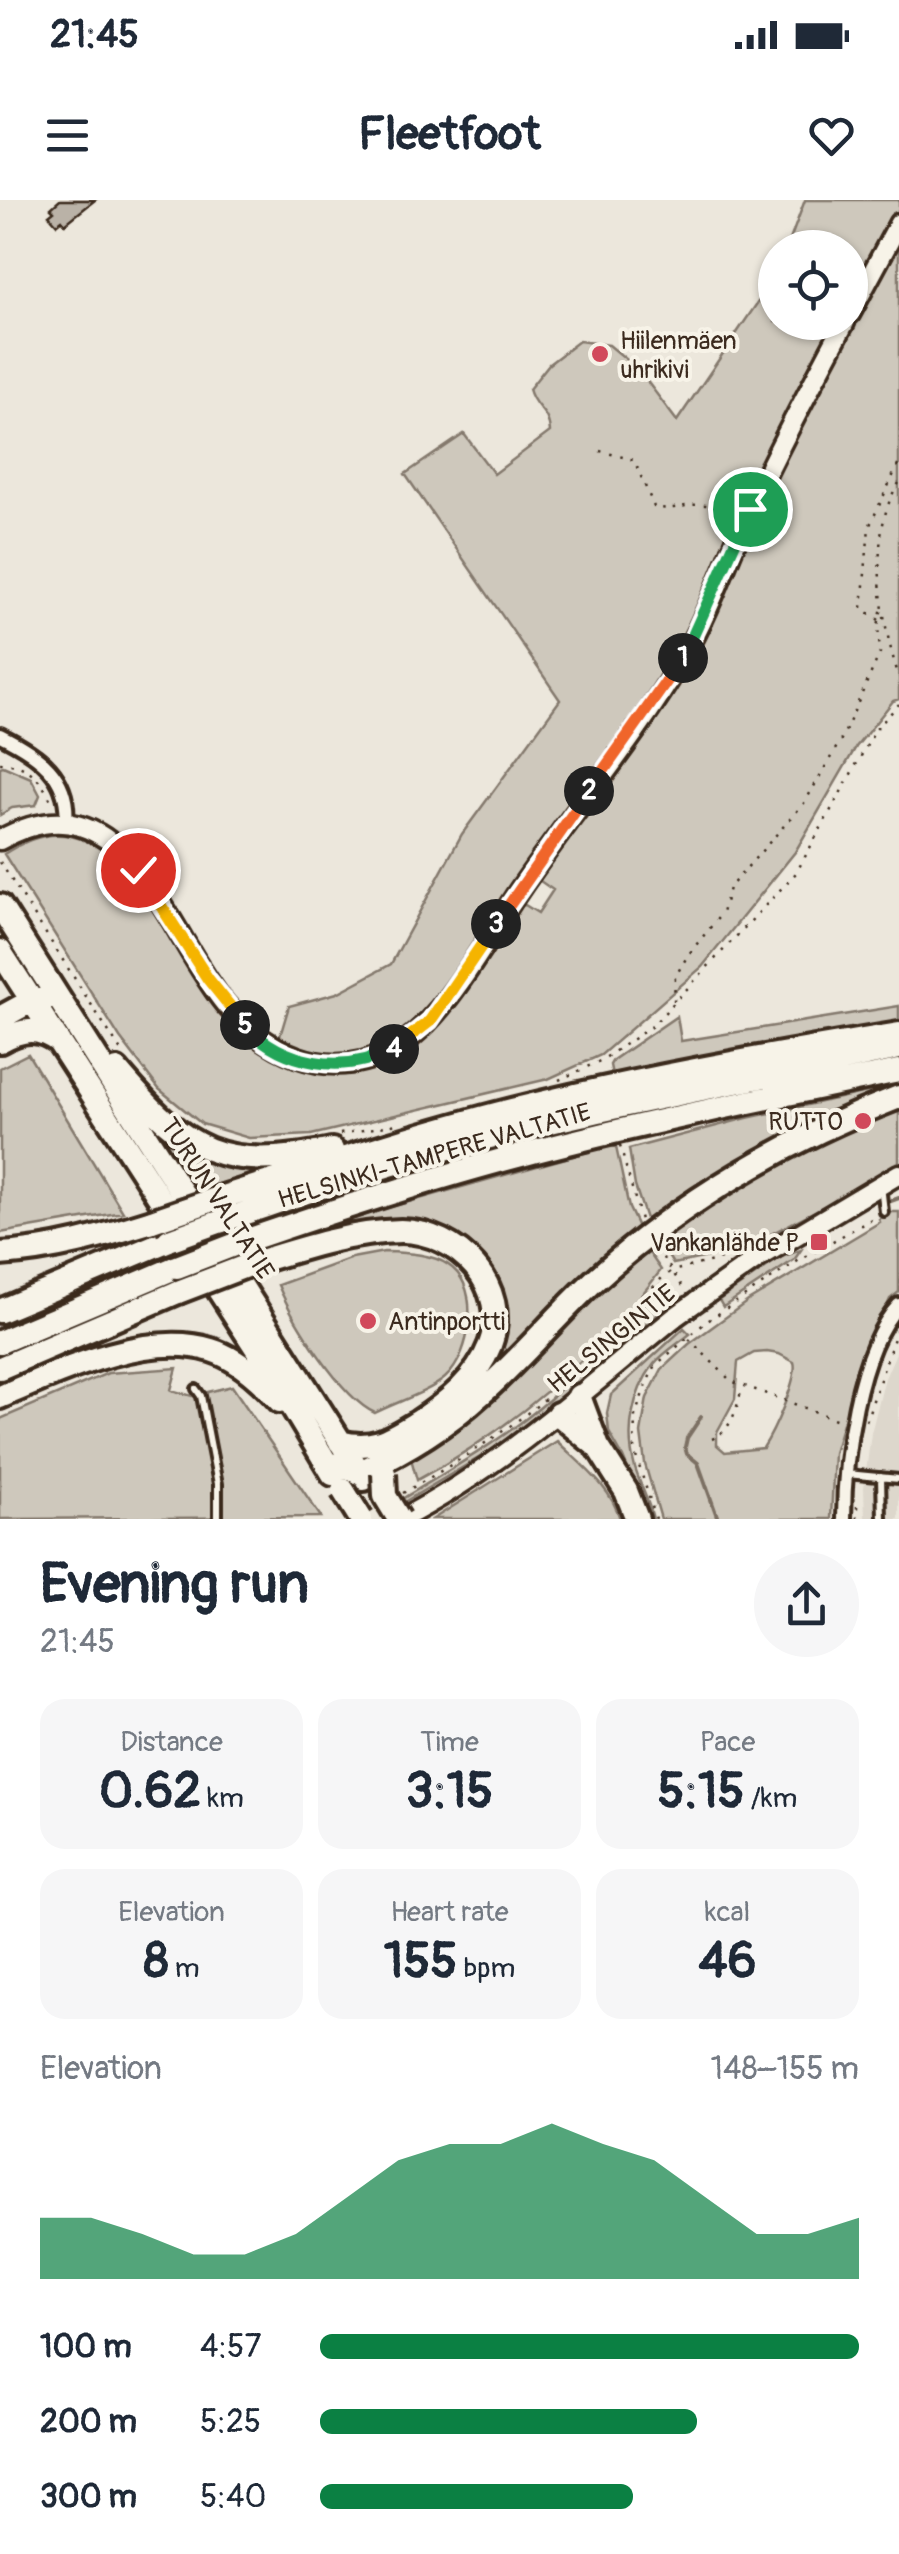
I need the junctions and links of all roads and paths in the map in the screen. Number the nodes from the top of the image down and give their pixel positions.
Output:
1 (899, 223) edge
2 (868, 281) edge
3 (836, 340) edge
4 (600, 451) dead end
5 (899, 463) edge
6 (899, 482) edge
7 (741, 530) junction
8 (882, 607) junction
9 (880, 620) junction
10 (899, 677) edge
11 (899, 704) edge
12 (0, 734) edge
13 (0, 763) edge
14 (62, 818) junction
15 (1, 840) edge
16 (0, 862) edge
17 (0, 906) edge
18 (0, 952) edge
19 (32, 1000) junction
20 (674, 1002) junction
21 (66, 1010) junction
22 (4, 1015) edge
23 (899, 1034) edge
24 (69, 1037) junction
25 (0, 1042) edge
26 (899, 1048) edge
27 (123, 1056) dead end
28 (899, 1071) edge
29 (555, 1082) dead end
30 (899, 1097) edge
31 (397, 1124) dead end
32 (328, 1136) dead end
33 (620, 1144) dead end
34 (375, 1148) junction
35 (899, 1174) edge
36 (888, 1198) edge
37 (857, 1202) junction
38 (213, 1212) junction
39 (645, 1231) dead end
40 (653, 1243) dead end
41 (0, 1254) edge
42 (725, 1258) dead end
43 (672, 1271) junction
44 (899, 1305) edge
45 (0, 1311) edge
46 (899, 1324) edge
47 (688, 1338) junction
48 (0, 1342) edge
49 (0, 1368) edge
50 (743, 1387) junction
51 (196, 1388) dead end
52 (579, 1396) junction
53 (0, 1397) edge
54 (558, 1414) junction
55 (866, 1420) dead end
56 (852, 1425) junction
57 (304, 1428) junction
58 (712, 1439) dead end
59 (340, 1442) junction
60 (598, 1447) junction
61 (369, 1473) junction
62 (852, 1475) junction
63 (880, 1477) junction
64 (899, 1479) edge
65 (396, 1514) edge
66 (218, 1519) edge
67 (361, 1519) edge
68 (636, 1519) edge
69 (656, 1519) edge
70 (844, 1519) edge
71 (857, 1519) edge
72 (882, 1519) edge

1 - 2 street
3 - 7 street
4 - 7 path
5 - 9 path
6 - 8 path
7 - 14 street
8 - 9 path
8 - 10 path
9 - 20 path
11 - 20 path
12 - 14 street
13 - 14 path
14 - 15 street
16 - 27 path
17 - 21 highway, TURUN VALTATIE
18 - 19 highway, TURUN VALTATIE
18 - 22 highway
19 - 21 highway
19 - 22 highway
19 - 24 highway, TURUN VALTATIE
20 - 29 path
21 - 24 highway, TURUN VALTATIE
23 - 34 highway
24 - 25 highway
24 - 34 highway
24 - 57 highway, TURUN VALTATIE
24 - 59 highway, TURUN VALTATIE
26 - 38 highway, HELSINKI-TAMPERE VALTATIE
28 - 48 highway, HELSINKI-TAMPERE VALTATIE, bridge
30 - 61 highway
31 - 32 path
33 - 39 path
34 - 38 highway
35 - 37 street, HELSINGINTIE
36 - 37 street, HELSINGINTIE
36 - 47 path
37 - 52 street, HELSINGINTIE, bridge
38 - 41 highway, bridge
38 - 45 highway, HELSINKI-TAMPERE VALTATIE, bridge
40 - 43 path
42 - 43 path
43 - 65 path
44 - 56 street
46 - 55 path
47 - 50 path
47 - 69 path
49 - 59 highway, bridge
50 - 56 path
50 - 58 path
51 - 66 lane
52 - 54 street, HELSINGINTIE
52 - 60 highway
53 - 57 highway
54 - 60 highway
54 - 65 street, HELSINGINTIE
56 - 62 street
57 - 61 highway, TURUN VALTATIE
59 - 61 highway, TURUN VALTATIE
60 - 68 highway
61 - 65 highway, TURUN VALTATIE
61 - 67 highway, TURUN VALTATIE, bridge
62 - 63 lane
62 - 70 street
62 - 71 path
63 - 64 lane
63 - 72 lane

